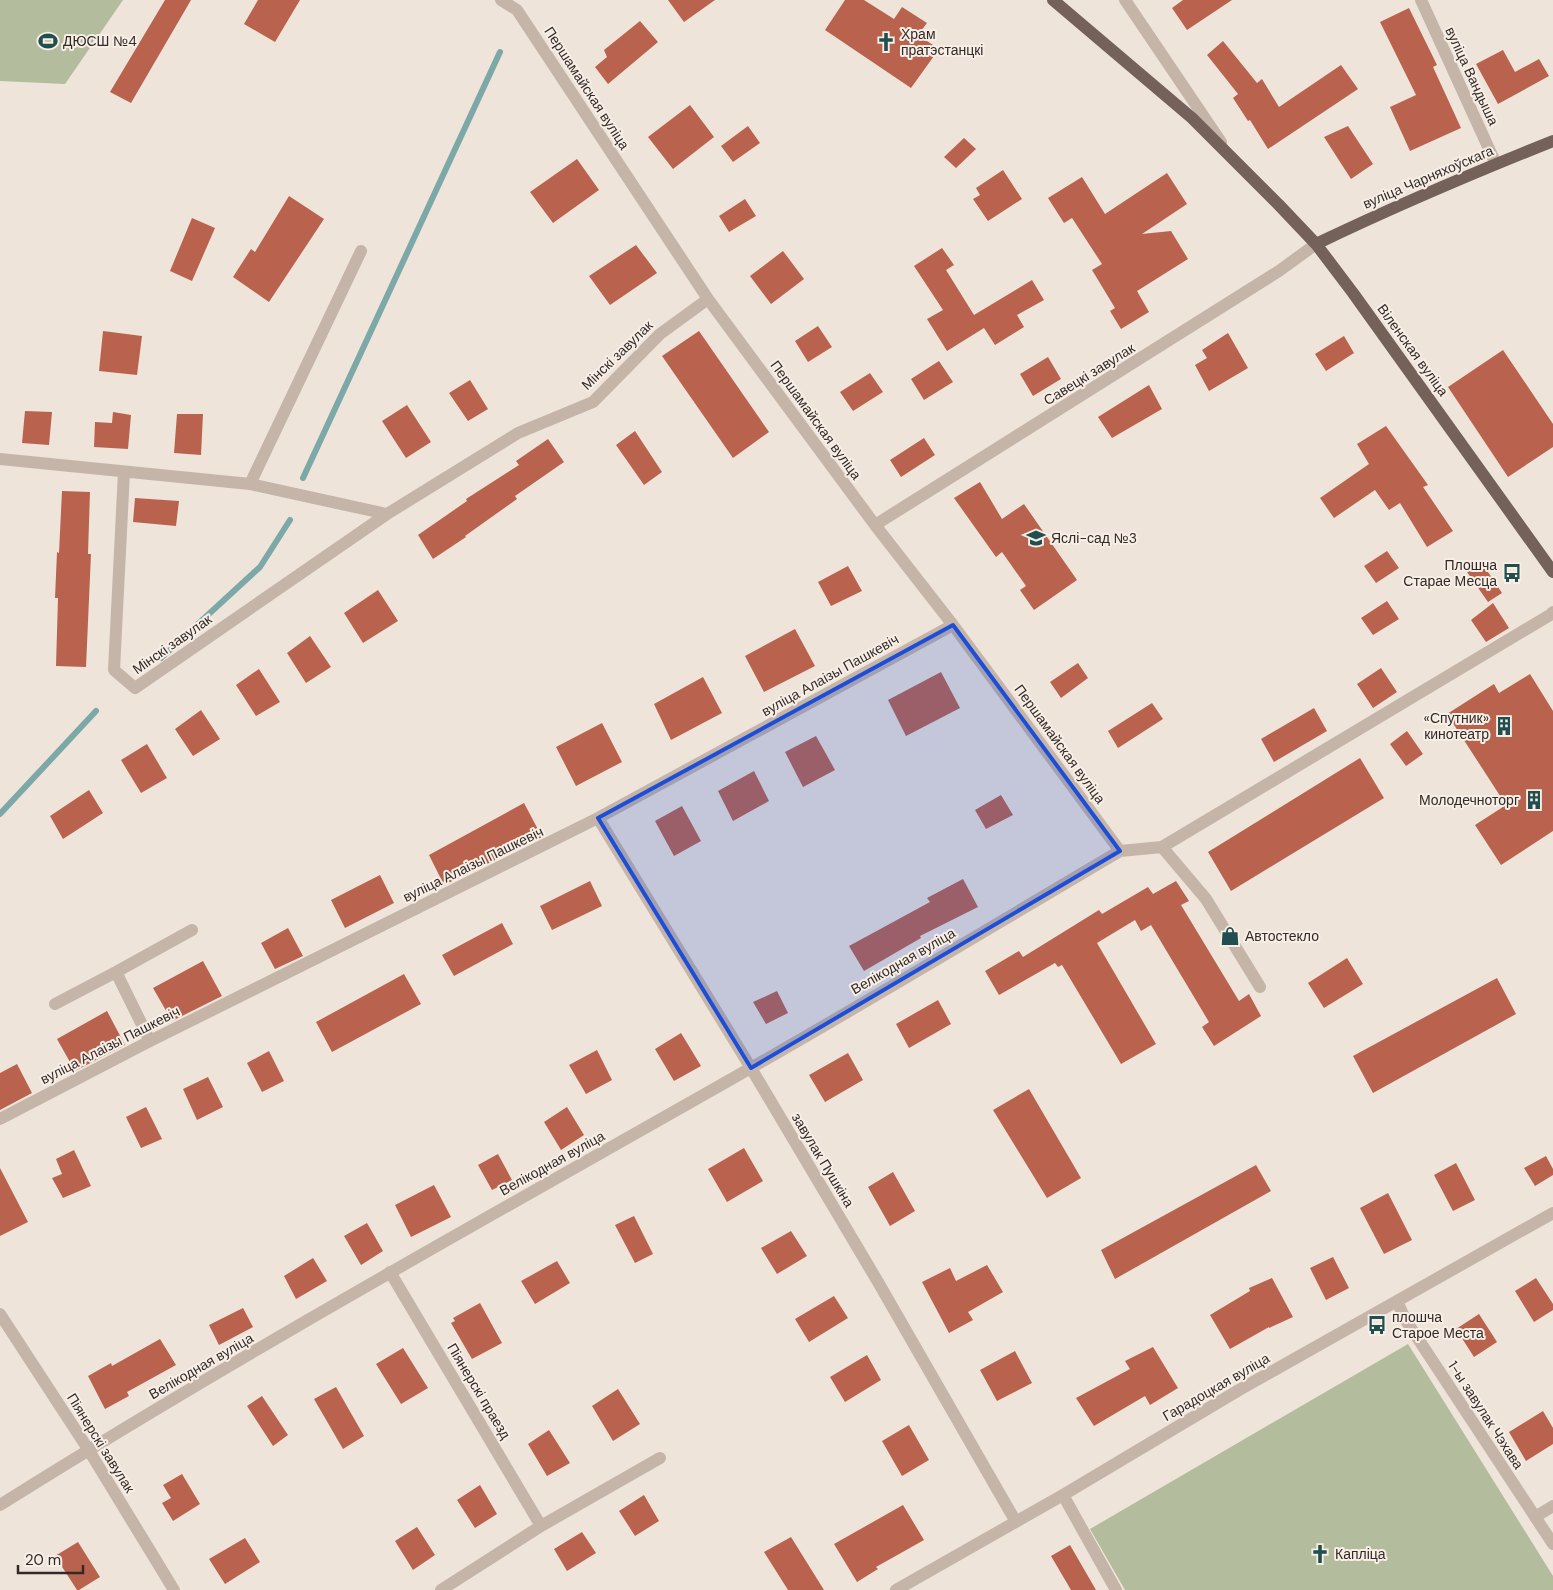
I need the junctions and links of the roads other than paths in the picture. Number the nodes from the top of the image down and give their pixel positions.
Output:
1 (501, 0) edge
2 (1053, 0) edge
3 (1125, 0) edge
4 (1421, 0) edge
5 (1553, 141) edge
6 (1233, 159) junction
7 (1496, 164) junction
8 (1316, 244) junction
9 (360, 251) dead end
10 (708, 299) junction
11 (0, 459) edge
12 (124, 472) junction
13 (250, 484) junction
14 (387, 514) junction
15 (875, 525) junction
16 (1553, 572) edge
17 (1553, 612) edge
18 (953, 626) junction
19 (598, 818) junction
20 (1162, 847) junction
21 (1120, 851) junction
22 (192, 930) dead end
23 (116, 972) junction
24 (1260, 987) dead end
25 (55, 1004) dead end
26 (150, 1041) junction
27 (751, 1068) junction
28 (0, 1119) edge
29 (1553, 1213) edge
30 (390, 1272) junction
31 (1397, 1301) junction
32 (0, 1314) edge
33 (88, 1449) junction
34 (660, 1458) dead end
35 (1063, 1495) junction
36 (0, 1505) edge
37 (1553, 1506) edge
38 (1535, 1517) junction
39 (1016, 1522) junction
40 (541, 1526) junction
41 (1553, 1544) edge
42 (174, 1590) edge
43 (441, 1590) edge
44 (896, 1590) edge
45 (1116, 1590) edge

1 - 10 street, Першамайская вуліца
2 - 6 main road, Віленская вуліца
3 - 6 street, Віленская вуліца
4 - 7 street, вуліца Вандыша
5 - 7 main road, вуліца Чарняхоўскага
6 - 8 main road, Віленская вуліца
7 - 8 main road, вуліца Чарняхоўскага
8 - 15 street, Савецкі завулак
8 - 16 main road, Віленская вуліца
9 - 13 street
10 - 14 street, Мінскі завулак
10 - 15 street, Першамайская вуліца
11 - 12 street
12 - 13 street
12 - 14 street, Мінскі завулак
13 - 14 street
15 - 18 street, Першамайская вуліца
17 - 20 street
18 - 19 street, вуліца Алаізы Пашкевіч
18 - 21 street, Першамайская вуліца
19 - 26 street, вуліца Алаізы Пашкевіч
19 - 27 street, завулак Пушкіна
20 - 21 street
20 - 24 street
21 - 27 street, Велікодная вуліца
22 - 23 street
23 - 25 street
23 - 26 street
26 - 28 street, вуліца Алаізы Пашкевіч
27 - 30 street, Велікодная вуліца
27 - 39 street, завулак Пушкіна
29 - 31 street, Гарадоцкая вуліца
30 - 33 street, Велікодная вуліца
30 - 40 street, Піянерскі праезд
31 - 35 street, Гарадоцкая вуліца
31 - 38 street, 1-ы завулак Чэхава
32 - 33 street, Піянерскі завулак
33 - 36 street, Велікодная вуліца
33 - 42 street, Піянерскі завулак
34 - 40 street
35 - 39 street, Гарадоцкая вуліца
35 - 45 street
37 - 38 street
38 - 41 street, 1-ы завулак Чэхава
39 - 44 street, Гарадоцкая вуліца
40 - 43 street

